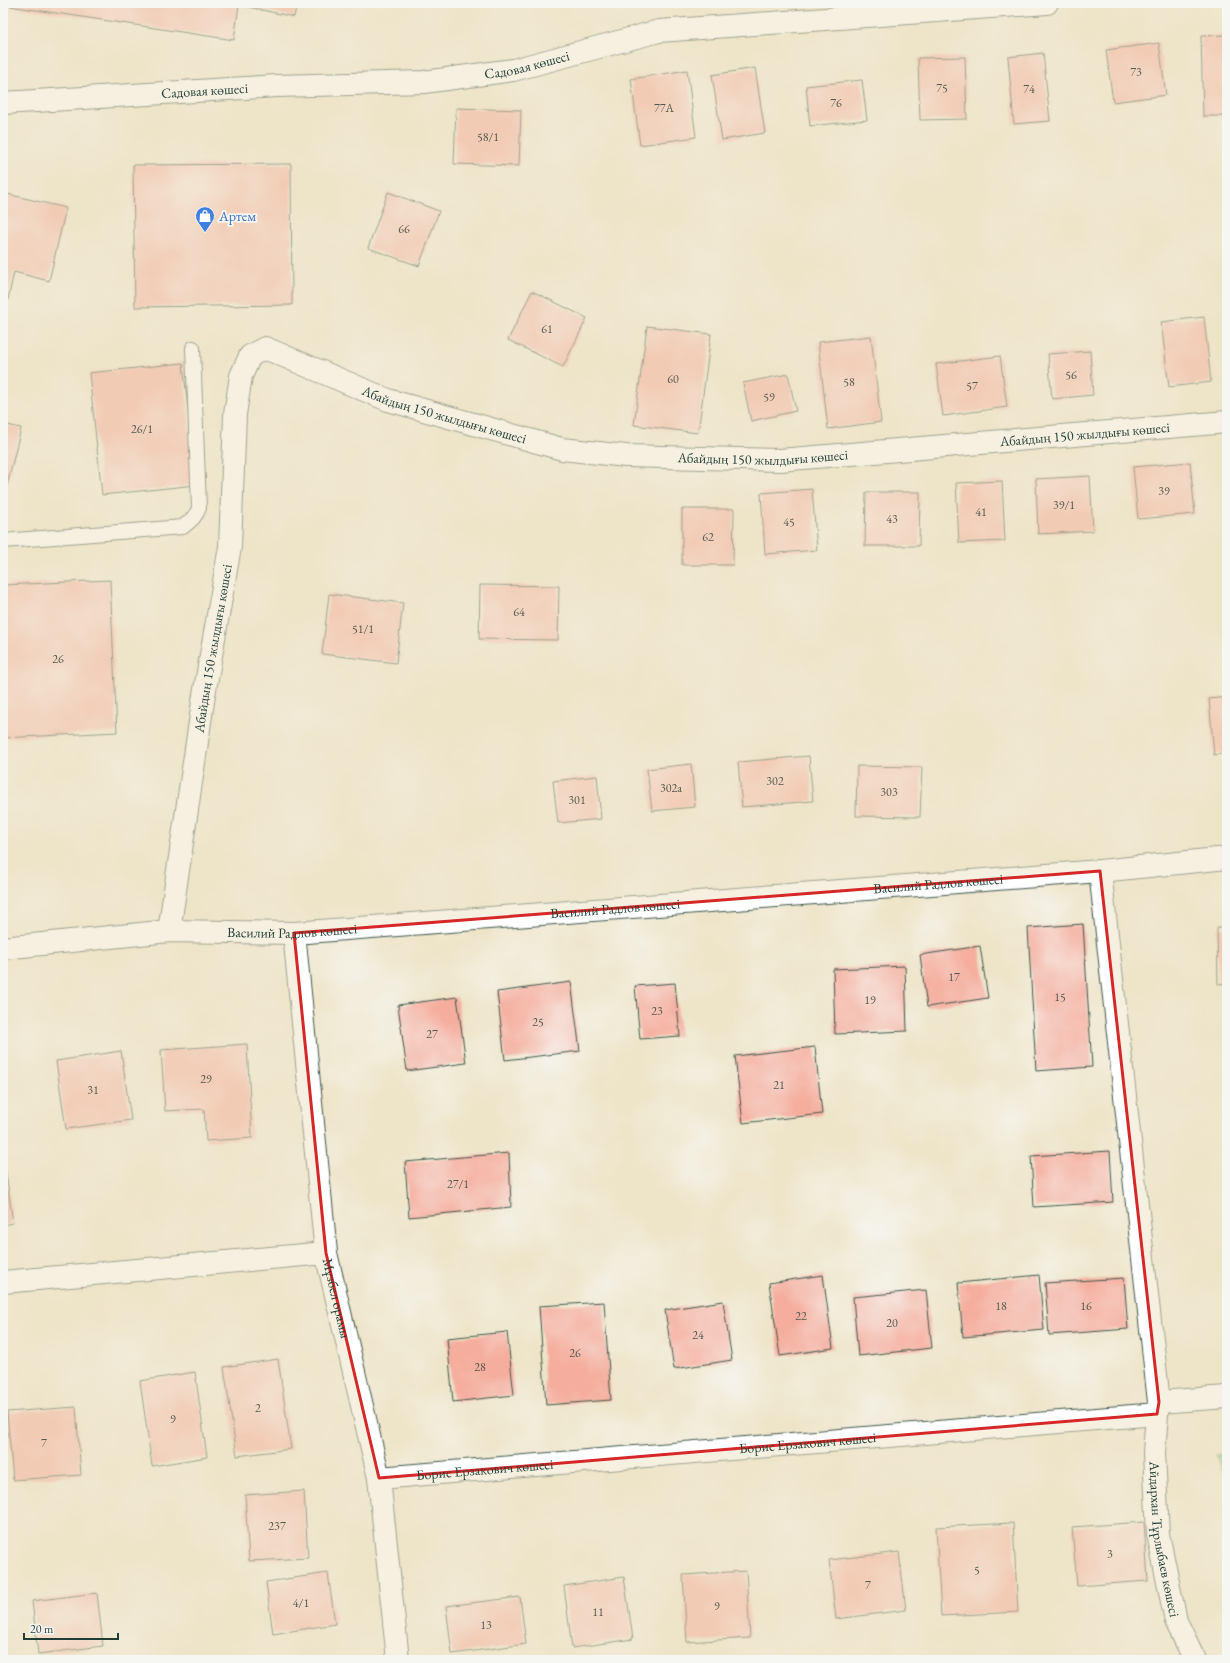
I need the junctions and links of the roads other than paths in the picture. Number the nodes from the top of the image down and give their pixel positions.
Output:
1 (1047, 3) edge
2 (3, 103) edge
3 (193, 348) dead end
4 (1227, 422) edge
5 (3, 541) edge
6 (1227, 858) edge
7 (1100, 871) junction
8 (169, 931) junction
9 (294, 933) junction
10 (3, 948) edge
11 (326, 1252) junction
12 (3, 1282) edge
13 (1227, 1396) edge
14 (1158, 1408) junction
15 (379, 1478) junction
16 (398, 1660) edge
17 (1195, 1660) edge

1 - 2 street, Садовая көшесі
3 - 5 lane
4 - 8 street, Абайдың 150 жылдығы көшесі
6 - 7 street, Василий Радлов көшесі
7 - 9 street, Василий Радлов көшесі
7 - 14 street, Айдархан Тұрлыбаев көшесі
8 - 9 street, Василий Радлов көшесі
8 - 10 street, Василий Радлов көшесі
9 - 11 street, Мұзбел орамы
11 - 12 street
11 - 15 street, Мұзбел орамы
13 - 14 street, Борис Ерзакович көшесі
14 - 15 street, Борис Ерзакович көшесі
14 - 17 street, Айдархан Тұрлыбаев көшесі
15 - 16 street, Мұзбел орамы

